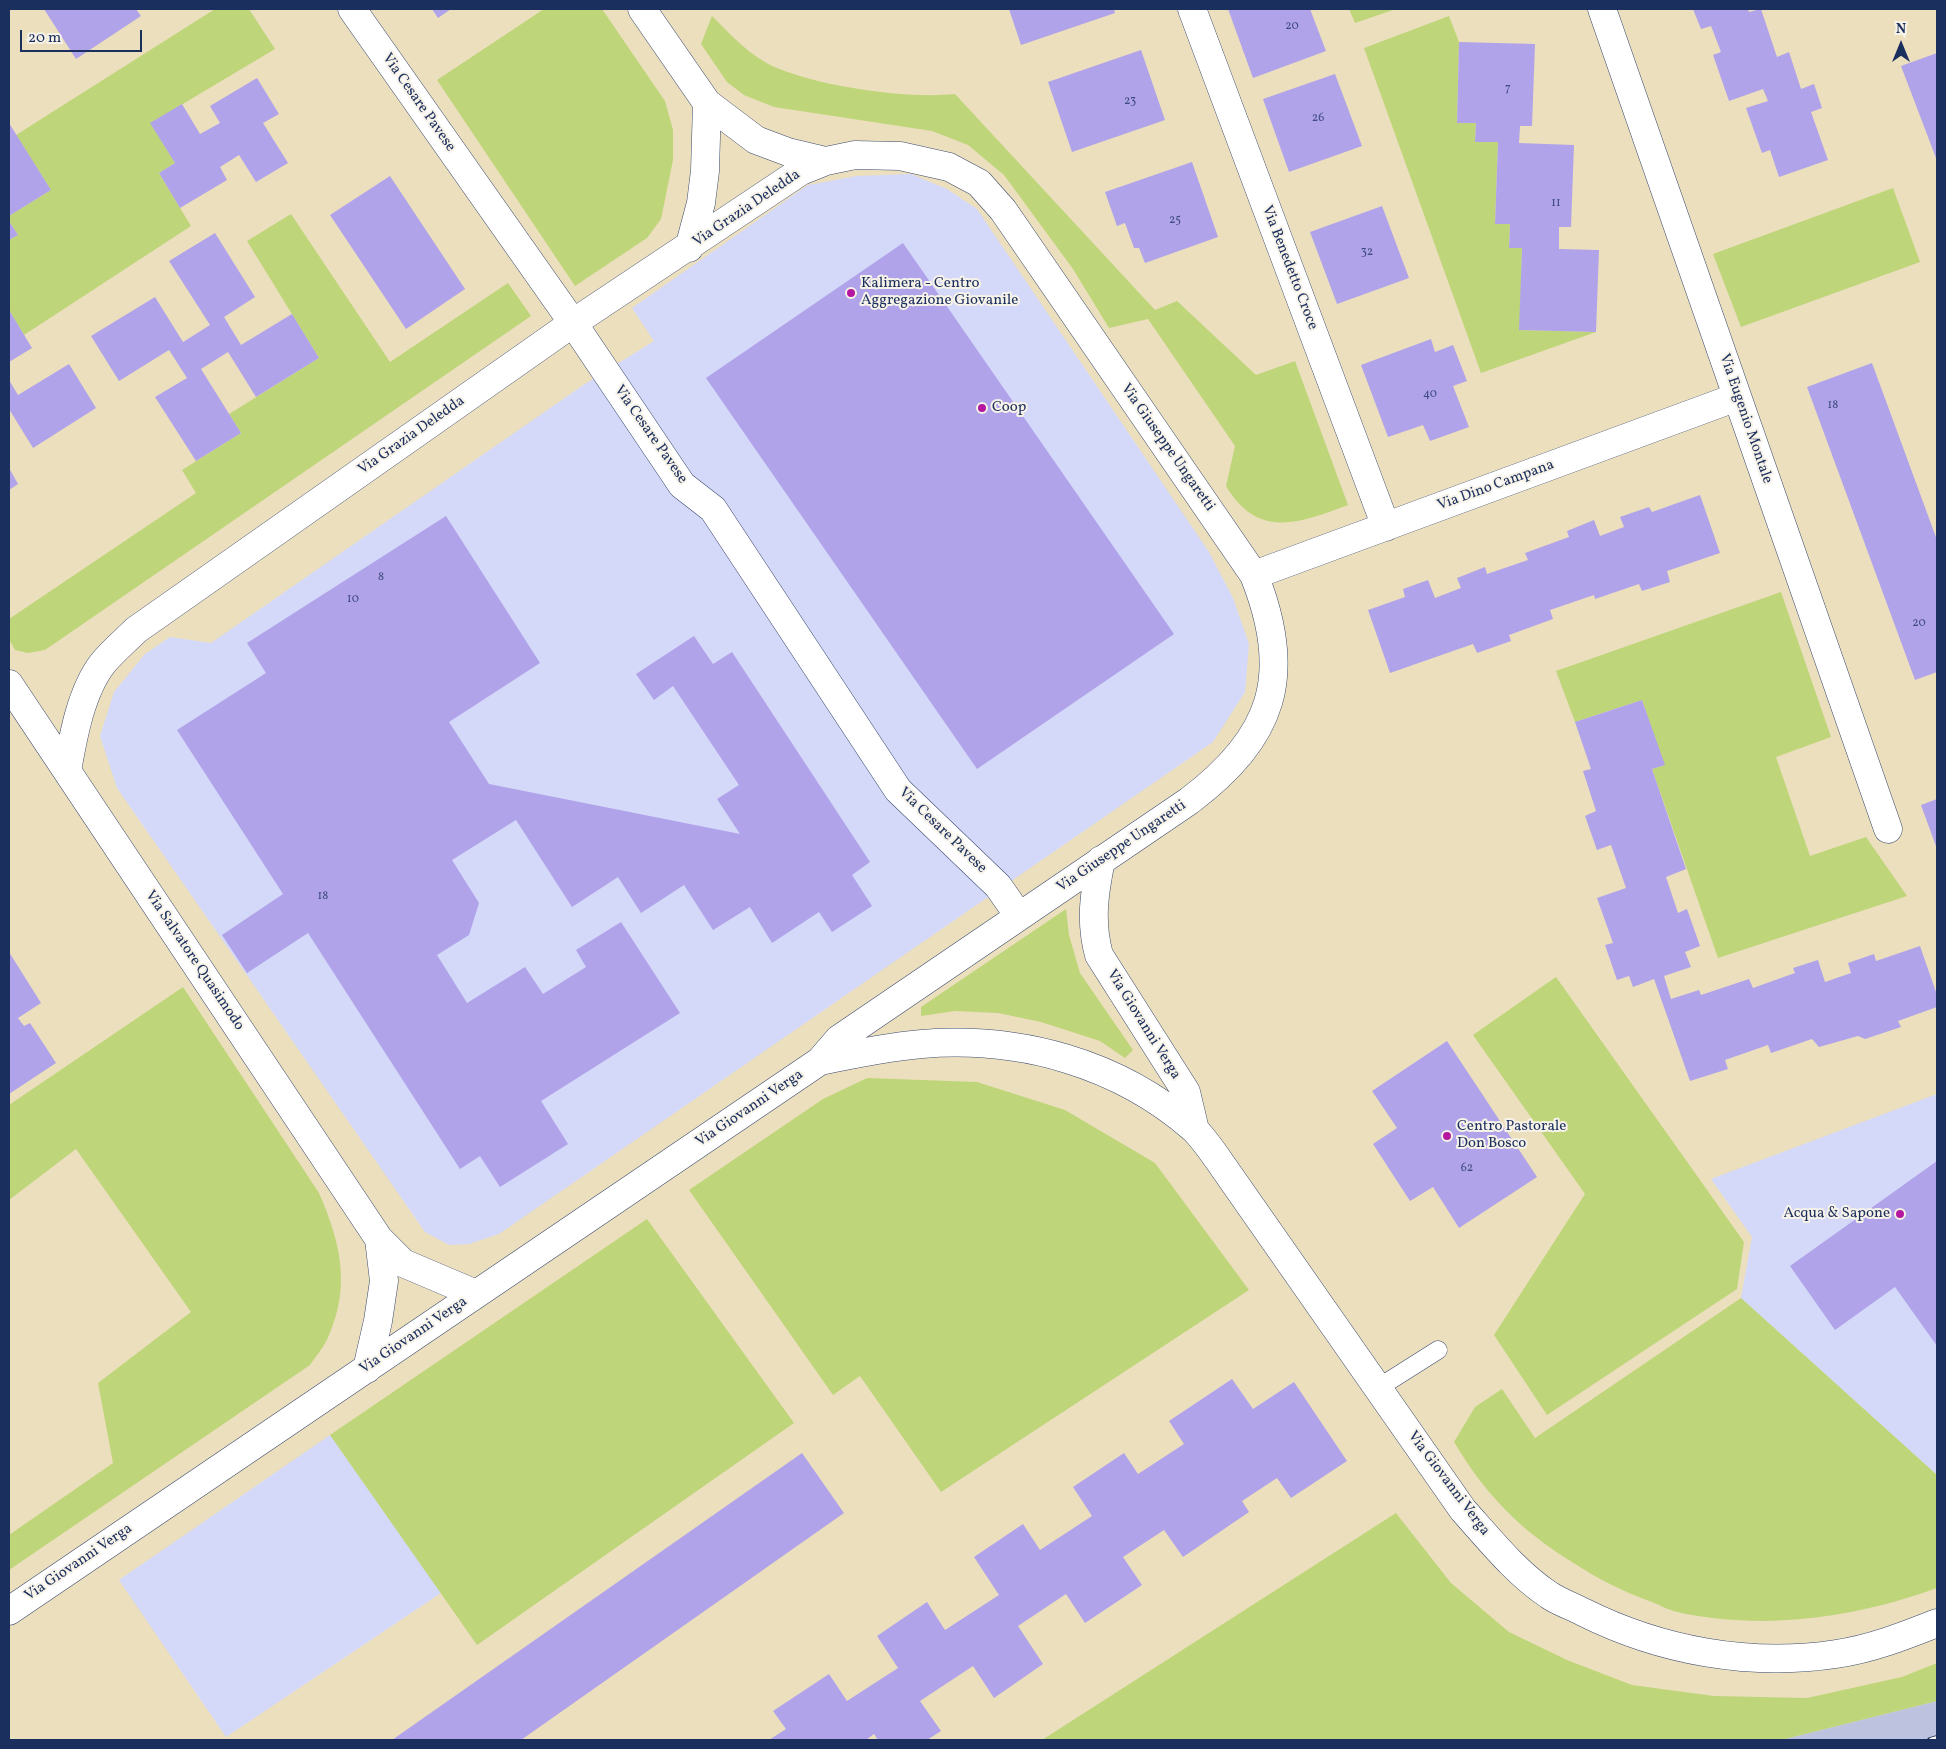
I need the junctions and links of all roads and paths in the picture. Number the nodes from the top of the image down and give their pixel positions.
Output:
1 (352, 9) edge
2 (642, 9) edge
3 (1192, 9) edge
4 (1602, 9) edge
5 (707, 104) junction
6 (826, 161) junction
7 (689, 248) junction
8 (573, 323) junction
9 (1737, 397) junction
10 (1386, 526) junction
11 (1254, 575) junction
12 (9, 684) edge
13 (67, 771) junction
14 (1888, 829) dead end
15 (1101, 860) junction
16 (1019, 916) junction
17 (820, 1061) junction
18 (1195, 1130) junction
19 (380, 1239) junction
20 (476, 1294) junction
21 (1438, 1350) dead end
22 (367, 1368) junction
23 (1378, 1388) junction
24 (9, 1611) edge
25 (1937, 1623) edge

1 - 8 street, Via Cesare Pavese
2 - 5 street, Via Giuseppe Ungaretti
3 - 10 street, Via Benedetto Croce
4 - 9 street, Via Eugenio Montale
5 - 6 street, Via Giuseppe Ungaretti
5 - 7 street
6 - 7 street, Via Grazia Deledda
6 - 11 street, Via Giuseppe Ungaretti
7 - 8 street, Via Grazia Deledda
8 - 13 street, Via Grazia Deledda
8 - 16 street, Via Cesare Pavese
9 - 10 street, Via Dino Campana
9 - 14 street, Via Eugenio Montale
10 - 11 street, Via Dino Campana
11 - 15 street, Via Giuseppe Ungaretti
12 - 13 street, Via Salvatore Quasimodo
13 - 19 street, Via Salvatore Quasimodo
15 - 16 street, Via Giuseppe Ungaretti
15 - 18 street, Via Giovanni Verga
16 - 17 street, Via Giovanni Verga
17 - 18 street, Via Giovanni Verga
17 - 20 street, Via Giovanni Verga
18 - 23 street, Via Giovanni Verga
19 - 20 street, Via Salvatore Quasimodo
19 - 22 street, Via Salvatore Quasimodo
20 - 22 street, Via Giovanni Verga
21 - 23 lane
22 - 24 street, Via Giovanni Verga
23 - 25 street, Via Giovanni Verga

